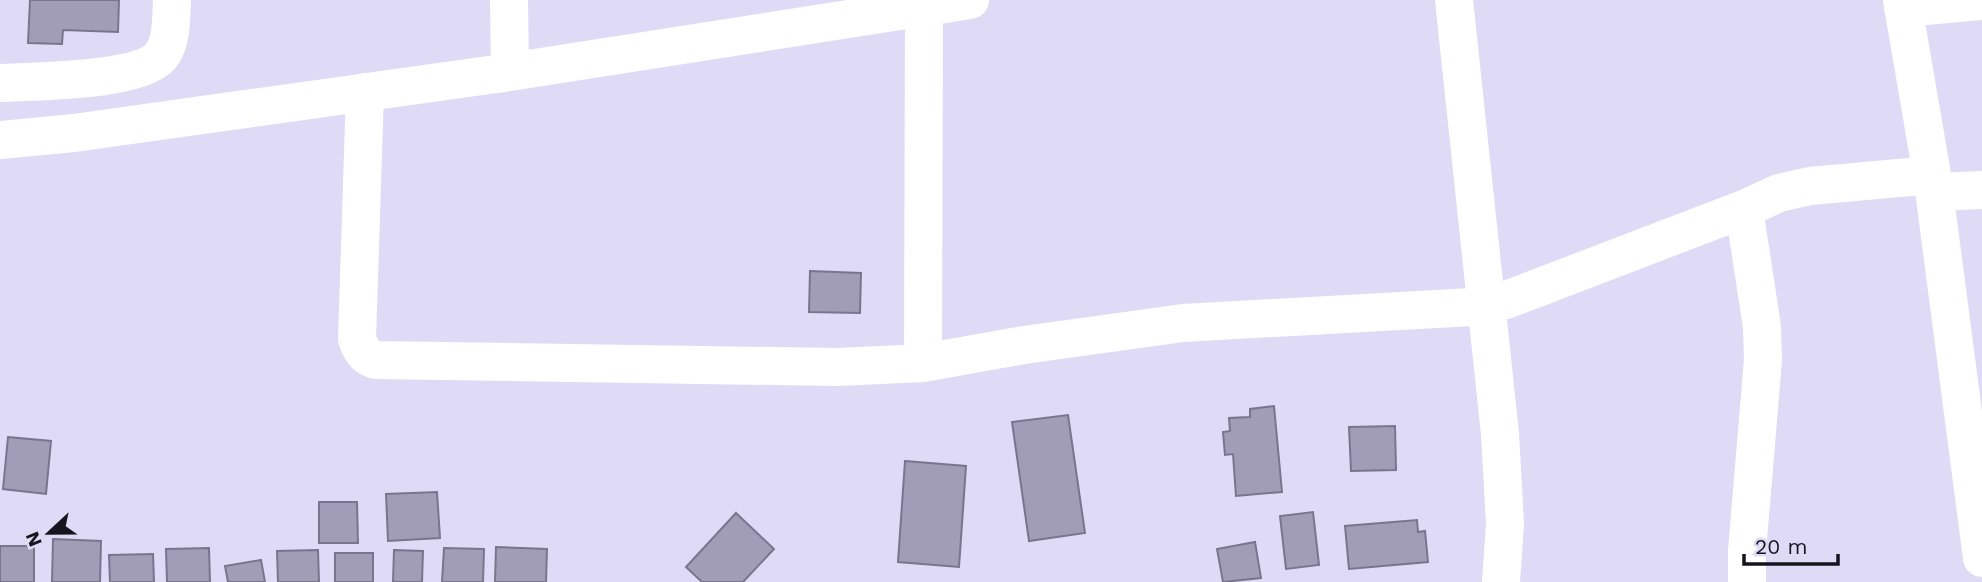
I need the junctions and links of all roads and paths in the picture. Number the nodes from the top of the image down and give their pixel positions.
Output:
1 (172, 0) edge
2 (509, 0) edge
3 (970, 0) edge
4 (1454, 0) edge
5 (1982, 1) edge
6 (1903, 4) edge
7 (924, 7) junction
8 (510, 72) junction
9 (0, 83) edge
10 (365, 92) junction
11 (0, 140) edge
12 (1934, 184) junction
13 (1982, 190) edge
14 (1744, 209) junction
15 (1488, 304) junction
16 (923, 363) junction
17 (1982, 558) edge
18 (1501, 582) edge
19 (1746, 582) edge

1 - 9 street
2 - 8 street
3 - 7 street
4 - 15 street
5 - 6 street
6 - 12 street
7 - 8 street
7 - 16 street
8 - 10 street
10 - 11 street
10 - 16 street
12 - 13 street
12 - 14 street
12 - 17 street
14 - 15 street
14 - 19 street
15 - 16 street
15 - 18 street

